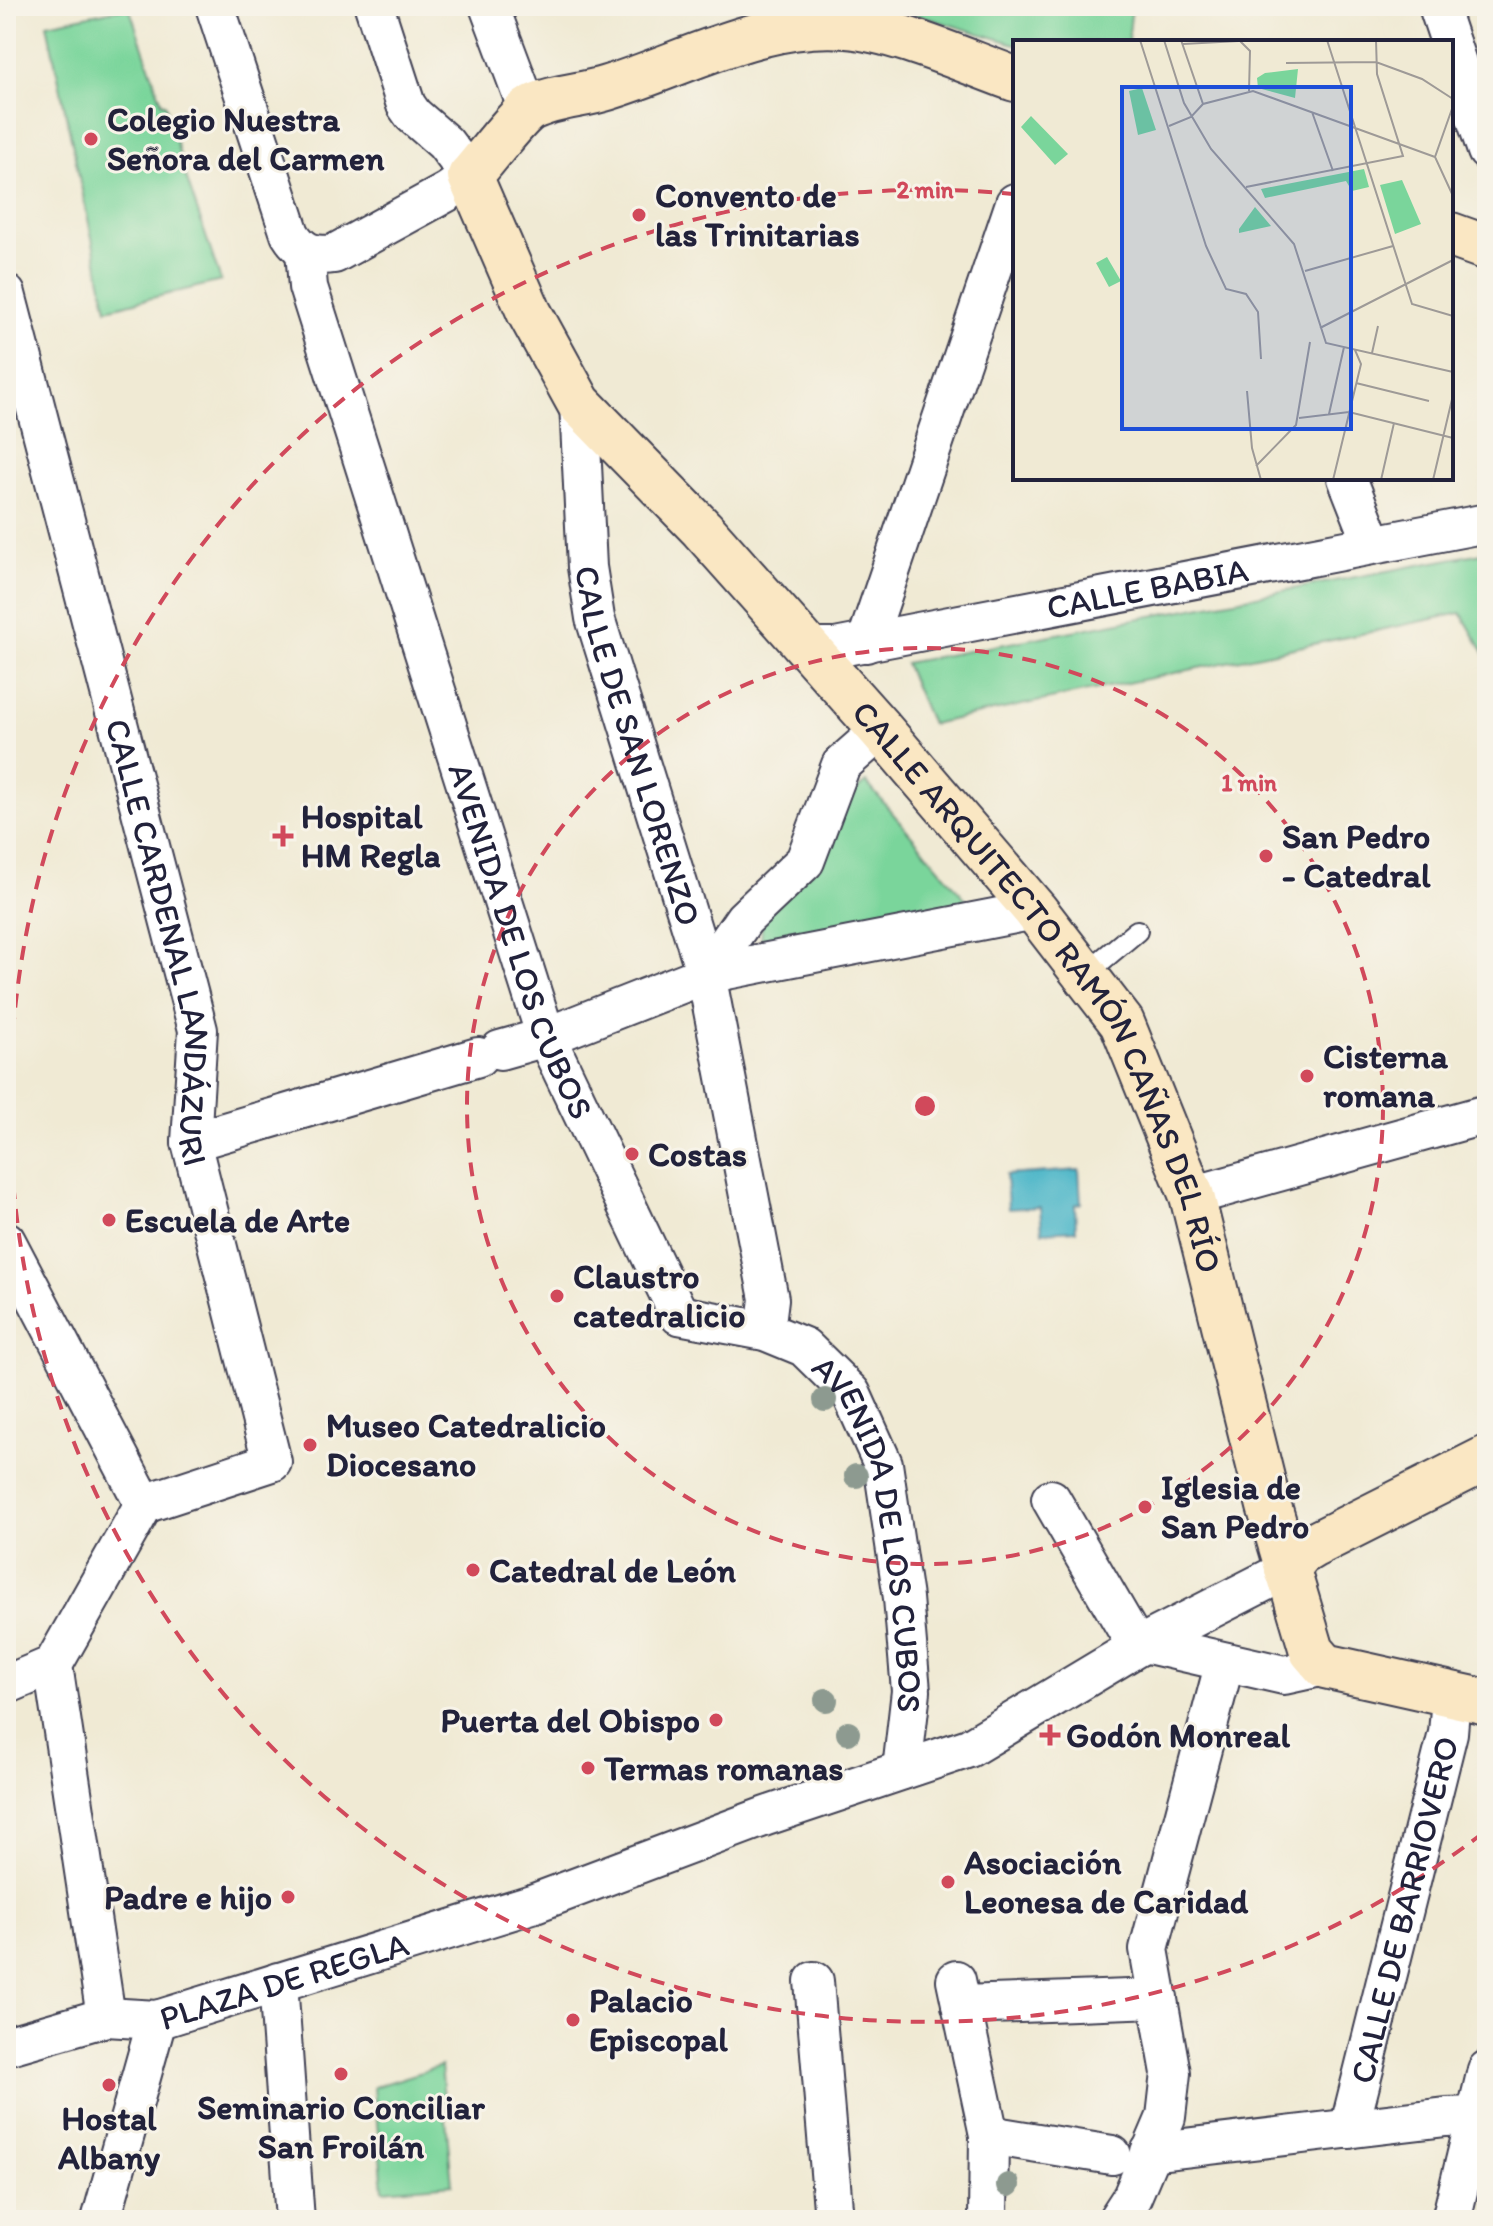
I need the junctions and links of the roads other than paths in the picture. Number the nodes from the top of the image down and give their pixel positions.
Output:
1 (215, 6) edge
2 (374, 6) edge
3 (489, 6) edge
4 (1438, 6) edge
5 (834, 16) edge
6 (1449, 40) edge
7 (1453, 53) edge
8 (1013, 78) edge
9 (528, 110) junction
10 (1487, 151) edge
11 (470, 176) junction
12 (1013, 209) edge
13 (1453, 236) edge
14 (1487, 248) edge
15 (305, 251) junction
16 (6, 294) edge
17 (579, 403) junction
18 (1348, 480) edge
19 (1487, 523) edge
20 (1373, 544) junction
21 (866, 643) junction
22 (809, 648) junction
23 (881, 730) junction
24 (1035, 910) junction
25 (1137, 931) dead end
26 (706, 974) junction
27 (1084, 975) junction
28 (546, 1037) junction
29 (1487, 1114) edge
30 (191, 1142) junction
31 (1192, 1196) junction
32 (6, 1241) edge
33 (22, 1303) edge
34 (765, 1331) junction
35 (1487, 1458) edge
36 (1051, 1499) dead end
37 (144, 1504) junction
38 (1287, 1570) junction
39 (1141, 1645) junction
40 (1225, 1662) junction
41 (53, 1665) junction
42 (1325, 1666) junction
43 (6, 1685) edge
44 (1446, 1691) junction
45 (1487, 1702) edge
46 (902, 1770) junction
47 (814, 1981) dead end
48 (278, 1982) junction
49 (1158, 1998) junction
50 (106, 2017) junction
51 (157, 2020) junction
52 (6, 2046) edge
53 (1487, 2070) edge
54 (1482, 2117) edge
55 (1349, 2129) junction
56 (989, 2135) junction
57 (1150, 2152) junction
58 (1112, 2155) dead end
59 (101, 2220) edge
60 (295, 2220) edge
61 (834, 2220) edge
62 (988, 2220) edge
63 (1117, 2220) edge
64 (1451, 2220) edge

1 - 15 street, AVENIDA DE LOS CUBOS
2 - 11 street
3 - 9 street
4 - 6 street
5 - 8 street
5 - 9 street
7 - 10 street
9 - 11 street
11 - 15 street
11 - 17 street, CALLE DE SAN LORENZO
12 - 21 street
13 - 14 street
15 - 28 street, AVENIDA DE LOS CUBOS
16 - 30 street, CALLE CARDENAL LANDÁZURI
17 - 22 street, CALLE ARQUITECTO RAMÓN CAÑAS DEL RÍO
17 - 26 street, CALLE DE SAN LORENZO
18 - 20 street
19 - 20 street, CALLE BABIA
20 - 21 street, CALLE BABIA
21 - 22 street, CALLE BABIA
22 - 23 street, CALLE ARQUITECTO RAMÓN CAÑAS DEL RÍO
23 - 24 street, CALLE ARQUITECTO RAMÓN CAÑAS DEL RÍO
23 - 26 street
24 - 26 street
24 - 27 street, CALLE ARQUITECTO RAMÓN CAÑAS DEL RÍO
25 - 27 lane
26 - 28 street
26 - 34 street, CALLE DE SAN LORENZO
27 - 31 street, CALLE ARQUITECTO RAMÓN CAÑAS DEL RÍO
28 - 30 street
28 - 34 street, AVENIDA DE LOS CUBOS
29 - 31 street
30 - 37 street, CALLE CARDENAL LANDÁZURI
31 - 38 street, CALLE ARQUITECTO RAMÓN CAÑAS DEL RÍO
32 - 33 street
33 - 37 street
34 - 46 street, AVENIDA DE LOS CUBOS
35 - 38 street
36 - 39 street
37 - 41 street
38 - 39 street, PLAZA DE REGLA
38 - 42 street, CALLE ARQUITECTO RAMÓN CAÑAS DEL RÍO
39 - 40 street
39 - 46 street, PLAZA DE REGLA
40 - 42 street
40 - 49 street
41 - 43 street
41 - 50 street, PLAZA DE REGLA
42 - 44 street
44 - 45 street
44 - 55 street, CALLE DE BARRIOVERO
46 - 48 street, PLAZA DE REGLA
47 - 61 street
48 - 51 street, PLAZA DE REGLA
48 - 60 street
49 - 56 street
49 - 57 street
50 - 51 street, PLAZA DE REGLA
50 - 52 street
51 - 59 street
53 - 54 street
54 - 55 street
54 - 64 street
55 - 57 street
56 - 58 street
56 - 62 street
57 - 63 street

